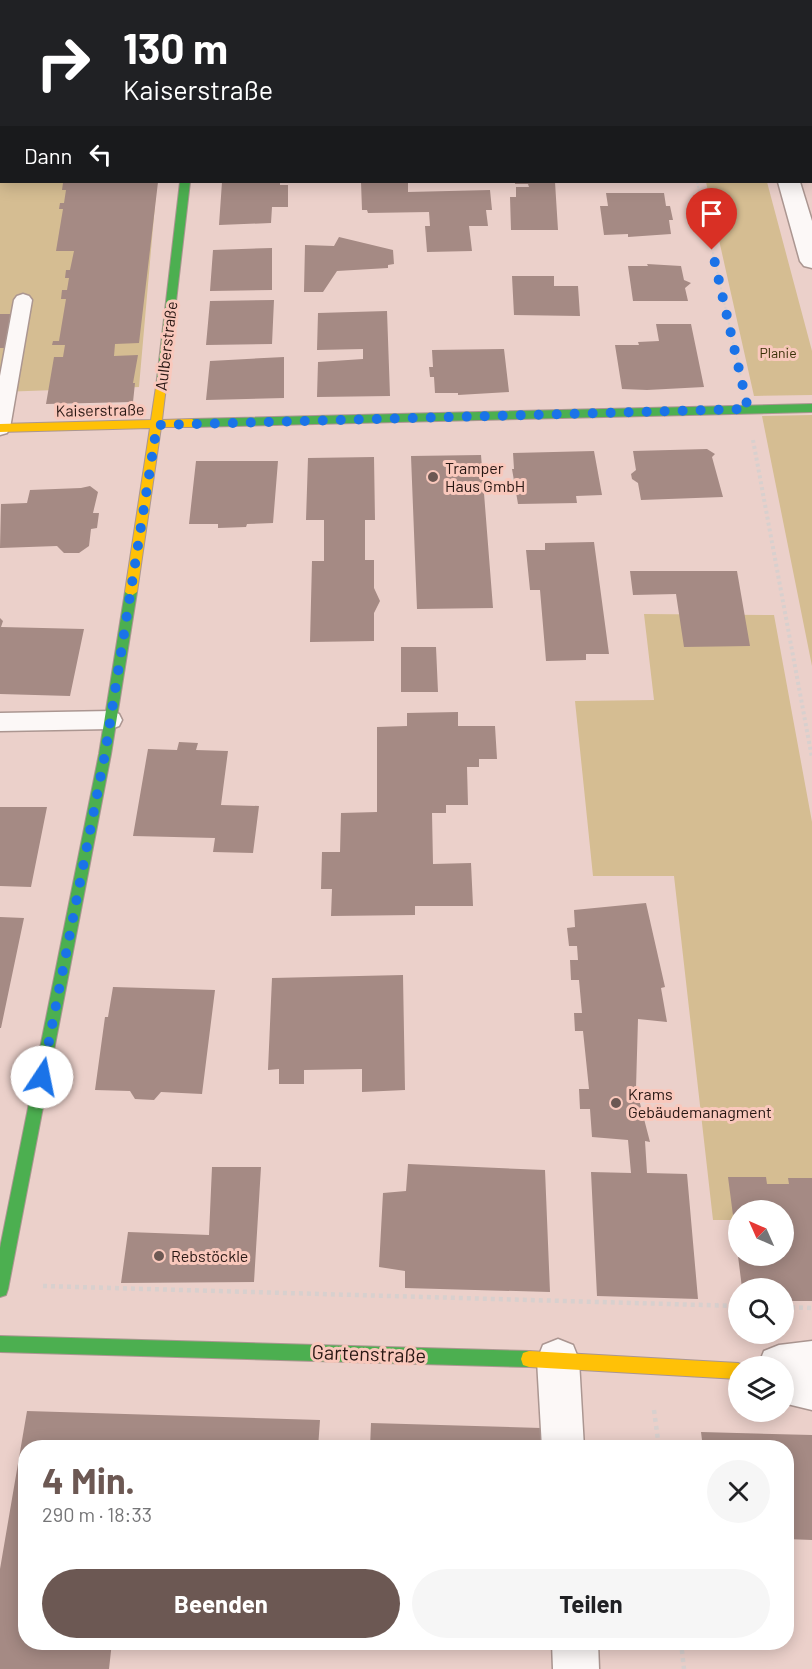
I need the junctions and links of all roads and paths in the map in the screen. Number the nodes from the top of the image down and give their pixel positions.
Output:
1 (185, 183) edge
2 (696, 183) edge
3 (789, 183) edge
4 (812, 261) edge
5 (23, 300) dead end
6 (812, 408) edge
7 (748, 409) junction
8 (157, 425) junction
9 (0, 428) edge
10 (111, 720) junction
11 (0, 722) edge
12 (812, 758) edge
13 (0, 1287) edge
14 (728, 1306) edge
15 (794, 1307) edge
16 (812, 1308) edge
17 (0, 1344) edge
18 (558, 1360) junction
19 (812, 1362) edge
20 (794, 1364) edge
21 (728, 1370) edge
22 (794, 1385) edge
23 (812, 1389) edge
24 (563, 1440) edge
25 (575, 1650) edge
26 (682, 1650) edge
27 (576, 1669) edge
28 (684, 1669) edge

1 - 8 street, Aulberstraße
2 - 7 path
3 - 4 street
5 - 9 lane
6 - 7 street, Kaiserstraße
7 - 8 street, Kaiserstraße
7 - 12 path
8 - 9 street, Kaiserstraße
8 - 10 street, Aulberstraße
10 - 11 lane
10 - 13 street, Aulberstraße
13 - 14 path
15 - 16 path
17 - 18 street, Gartenstraße
18 - 21 street, Gartenstraße
18 - 24 street
19 - 20 street
22 - 23 street
25 - 27 street
26 - 28 path

